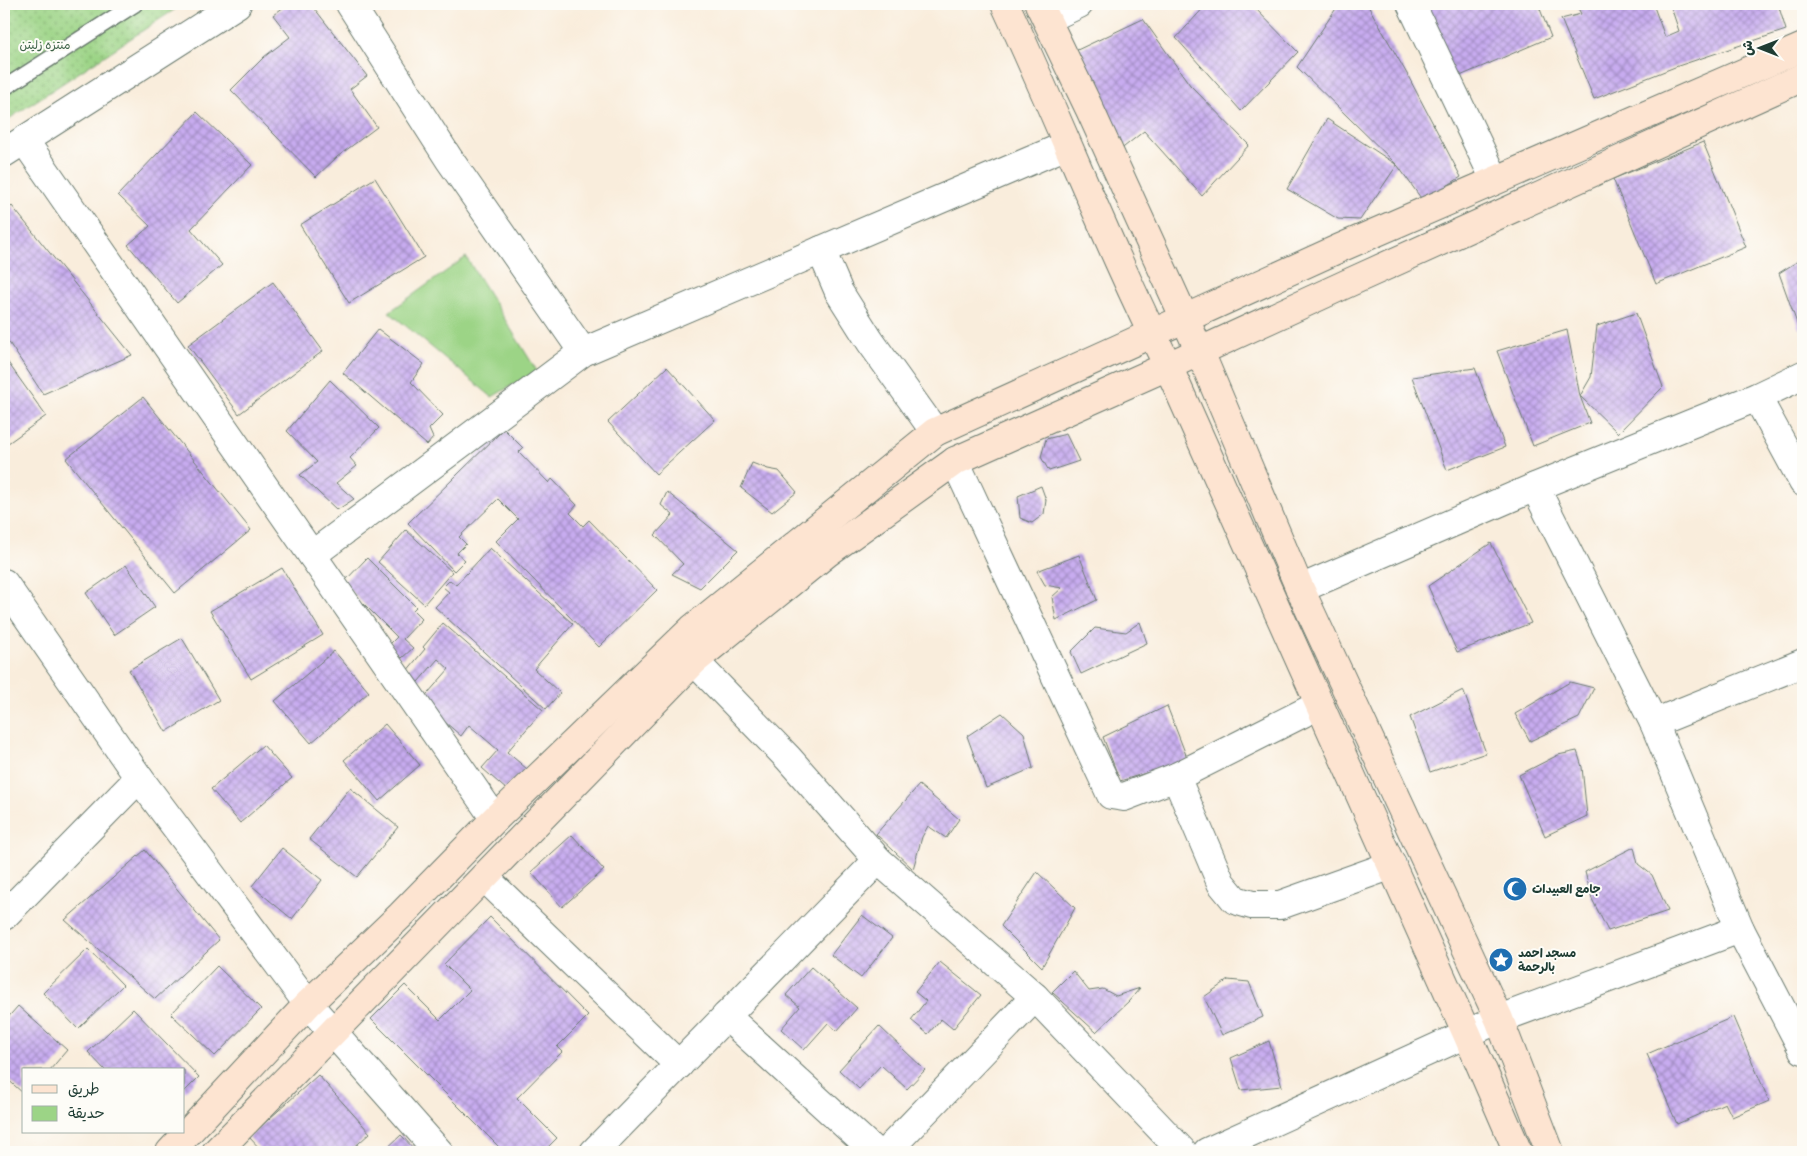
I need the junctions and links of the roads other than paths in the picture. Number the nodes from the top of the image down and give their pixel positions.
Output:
1 (135, 4) edge
2 (237, 4) edge
3 (350, 4) edge
4 (1005, 4) edge
5 (1079, 4) edge
6 (1411, 4) edge
7 (1043, 12) edge
8 (1803, 47) edge
9 (1803, 77) edge
10 (4, 88) edge
11 (1067, 144) junction
12 (14, 147) edge
13 (1495, 180) junction
14 (821, 250) junction
15 (1184, 319) junction
16 (1152, 334) junction
17 (583, 352) junction
18 (1200, 352) junction
19 (1168, 366) junction
20 (1803, 375) edge
21 (1757, 396) junction
22 (935, 432) junction
23 (955, 461) junction
24 (1803, 482) edge
25 (1535, 487) junction
26 (312, 555) junction
27 (1300, 589) junction
28 (6, 590) edge
29 (694, 661) junction
30 (1803, 663) edge
31 (1319, 705) junction
32 (1654, 723) junction
33 (1176, 776) junction
34 (139, 778) junction
35 (495, 818) junction
36 (878, 860) junction
37 (1392, 865) junction
38 (484, 877) junction
39 (4, 916) edge
40 (1740, 929) junction
41 (1035, 997) junction
42 (308, 1004) junction
43 (726, 1016) junction
44 (1498, 1019) junction
45 (332, 1033) junction
46 (1468, 1034) junction
47 (1803, 1050) edge
48 (679, 1065) junction
49 (170, 1152) edge
50 (216, 1152) edge
51 (439, 1152) edge
52 (594, 1152) edge
53 (875, 1152) edge
54 (886, 1152) edge
55 (1183, 1152) edge
56 (1207, 1152) edge
57 (1518, 1152) edge
58 (1550, 1152) edge

1 - 10 lane
2 - 12 street
3 - 17 street
4 - 11 main road
5 - 7 street
6 - 13 street
7 - 15 main road
8 - 13 main road
9 - 18 main road
11 - 14 street
11 - 16 main road
12 - 26 street
13 - 15 main road
14 - 17 street
14 - 22 street
15 - 16 main road
15 - 18 main road
16 - 19 main road
16 - 22 main road
17 - 26 street
18 - 19 main road
18 - 27 main road
19 - 23 main road
19 - 31 main road
20 - 21 street
21 - 24 street
21 - 25 street
22 - 35 main road
23 - 29 main road
23 - 33 street
25 - 27 street
25 - 32 street
26 - 35 street
27 - 44 main road
28 - 34 street
29 - 36 street
29 - 38 main road
30 - 32 street
31 - 33 street
31 - 37 main road
32 - 40 street
33 - 37 street
34 - 39 street
34 - 42 street
35 - 42 main road
36 - 41 street
36 - 43 street
37 - 46 main road
38 - 45 main road
38 - 48 street
40 - 44 street
40 - 47 street
41 - 54 street
41 - 55 street
42 - 45 street
42 - 49 main road
43 - 48 street
43 - 53 street
44 - 46 street
44 - 58 main road
45 - 50 main road
45 - 51 street
46 - 56 street
46 - 57 main road
48 - 52 street

